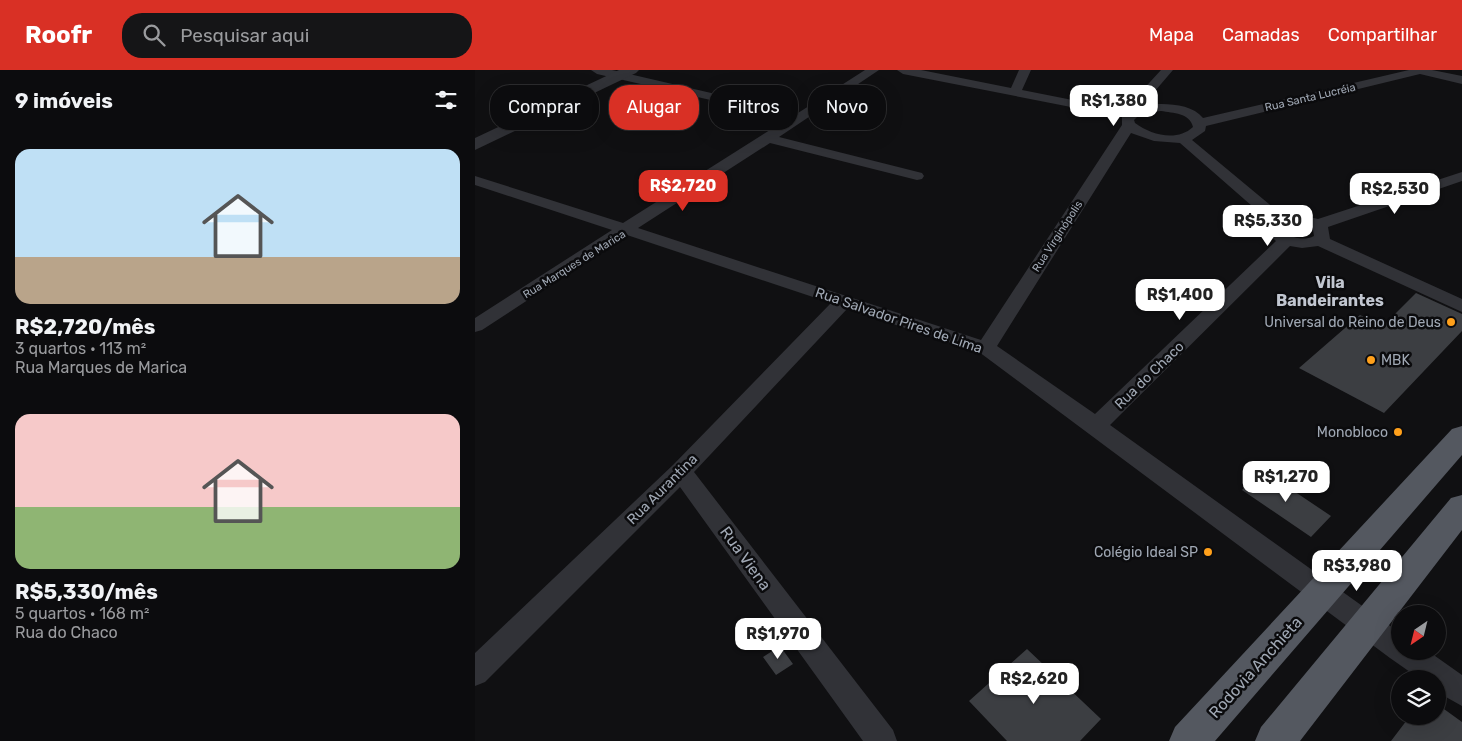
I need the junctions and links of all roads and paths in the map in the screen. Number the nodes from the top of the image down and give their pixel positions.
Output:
1 (597, 70) edge
2 (873, 70) edge
3 (903, 70) edge
4 (1025, 70) edge
5 (1167, 70) edge
6 (1418, 70) edge
7 (625, 73) edge
8 (1462, 80) edge
9 (1015, 92) junction
10 (800, 117) junction
11 (1132, 117) junction
12 (1200, 124) junction
13 (769, 138) junction
14 (1182, 138) junction
15 (475, 145) edge
16 (917, 176) dead end
17 (1462, 176) edge
18 (475, 180) edge
19 (1277, 220) junction
20 (627, 230) junction
21 (1318, 233) junction
22 (1287, 240) junction
23 (844, 301) junction
24 (1462, 306) edge
25 (475, 326) edge
26 (986, 348) junction
27 (1097, 426) junction
28 (1462, 436) edge
29 (681, 472) junction
30 (1462, 507) edge
31 (1322, 593) junction
32 (1368, 626) junction
33 (1391, 643) edge
34 (1417, 660) edge
35 (475, 672) edge
36 (1462, 692) edge
37 (882, 741) edge
38 (1189, 741) edge
39 (1275, 741) edge

1 - 7 street
2 - 10 street, Rua Marques de Marica
3 - 9 street
4 - 9 street
5 - 11 street, Rua Virginópolis
6 - 8 street
6 - 12 street, Rua Santa Lucréia
7 - 10 street
7 - 15 street
9 - 11 street
10 - 13 street, Rua Marques de Marica
11 - 12 street
11 - 14 street
11 - 26 street, Rua Virginópolis
12 - 14 street
13 - 16 street
13 - 20 street, Rua Marques de Marica
14 - 19 street
17 - 21 street
18 - 20 street, Rua Salvador Pires de Lima
19 - 21 street
19 - 22 street
20 - 23 street, Rua Salvador Pires de Lima
20 - 25 street, Rua Marques de Marica
21 - 22 street
21 - 24 street
22 - 27 street, Rua do Chaco
23 - 26 street, Rua Salvador Pires de Lima
23 - 29 street, Rua Aurantina
26 - 27 street, Rua Salvador Pires de Lima
27 - 31 street, Rua Salvador Pires de Lima
28 - 31 highway, Rodovia Anchieta
29 - 35 street, Rua Aurantina
29 - 37 street, Rua Viena
30 - 32 highway
31 - 32 street, Rua Salvador Pires de Lima
31 - 38 highway, Rodovia Anchieta
32 - 33 street, Rua Salvador Pires de Lima
32 - 39 highway
34 - 36 street

